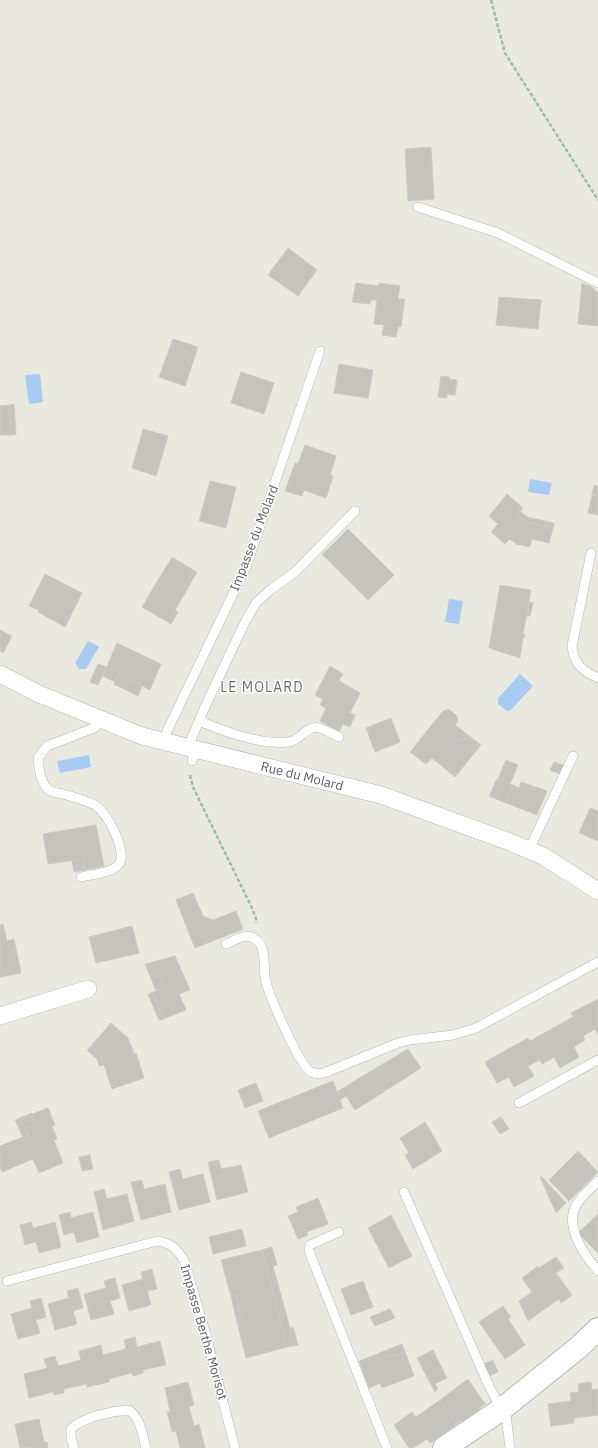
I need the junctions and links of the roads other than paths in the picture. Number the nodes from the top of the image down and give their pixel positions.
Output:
1 (418, 207) dead end
2 (598, 283) edge
3 (320, 351) dead end
4 (355, 511) dead end
5 (591, 553) dead end
6 (0, 674) edge
7 (598, 678) edge
8 (100, 719) junction
9 (199, 721) junction
10 (339, 737) dead end
11 (164, 741) junction
12 (192, 752) junction
13 (574, 756) dead end
14 (528, 850) junction
15 (82, 877) dead end
16 (598, 891) edge
17 (226, 944) dead end
18 (598, 962) edge
19 (88, 989) dead end
20 (0, 1016) edge
21 (598, 1060) edge
22 (518, 1103) dead end
23 (598, 1181) edge
24 (404, 1192) dead end
25 (339, 1232) dead end
26 (598, 1271) edge
27 (7, 1281) dead end
28 (598, 1329) edge
29 (502, 1409) junction
30 (74, 1448) edge
31 (146, 1448) edge
32 (236, 1448) edge
33 (387, 1448) edge
34 (444, 1448) edge
35 (510, 1448) edge

1 - 2 lane
3 - 11 lane, Impasse du Molard
4 - 9 lane
5 - 7 lane
6 - 8 street, Rue du Molard
8 - 11 street, Rue du Molard
8 - 15 lane
9 - 10 lane
9 - 12 lane
11 - 12 street, Rue du Molard
12 - 14 street, Rue du Molard
13 - 14 lane
14 - 16 street, Rue du Molard
17 - 18 lane
19 - 20 street
21 - 22 lane
23 - 26 lane
24 - 29 lane
25 - 33 lane
27 - 32 lane, Impasse Berthe Morisot
28 - 29 street
29 - 34 street
29 - 35 lane
30 - 31 lane

